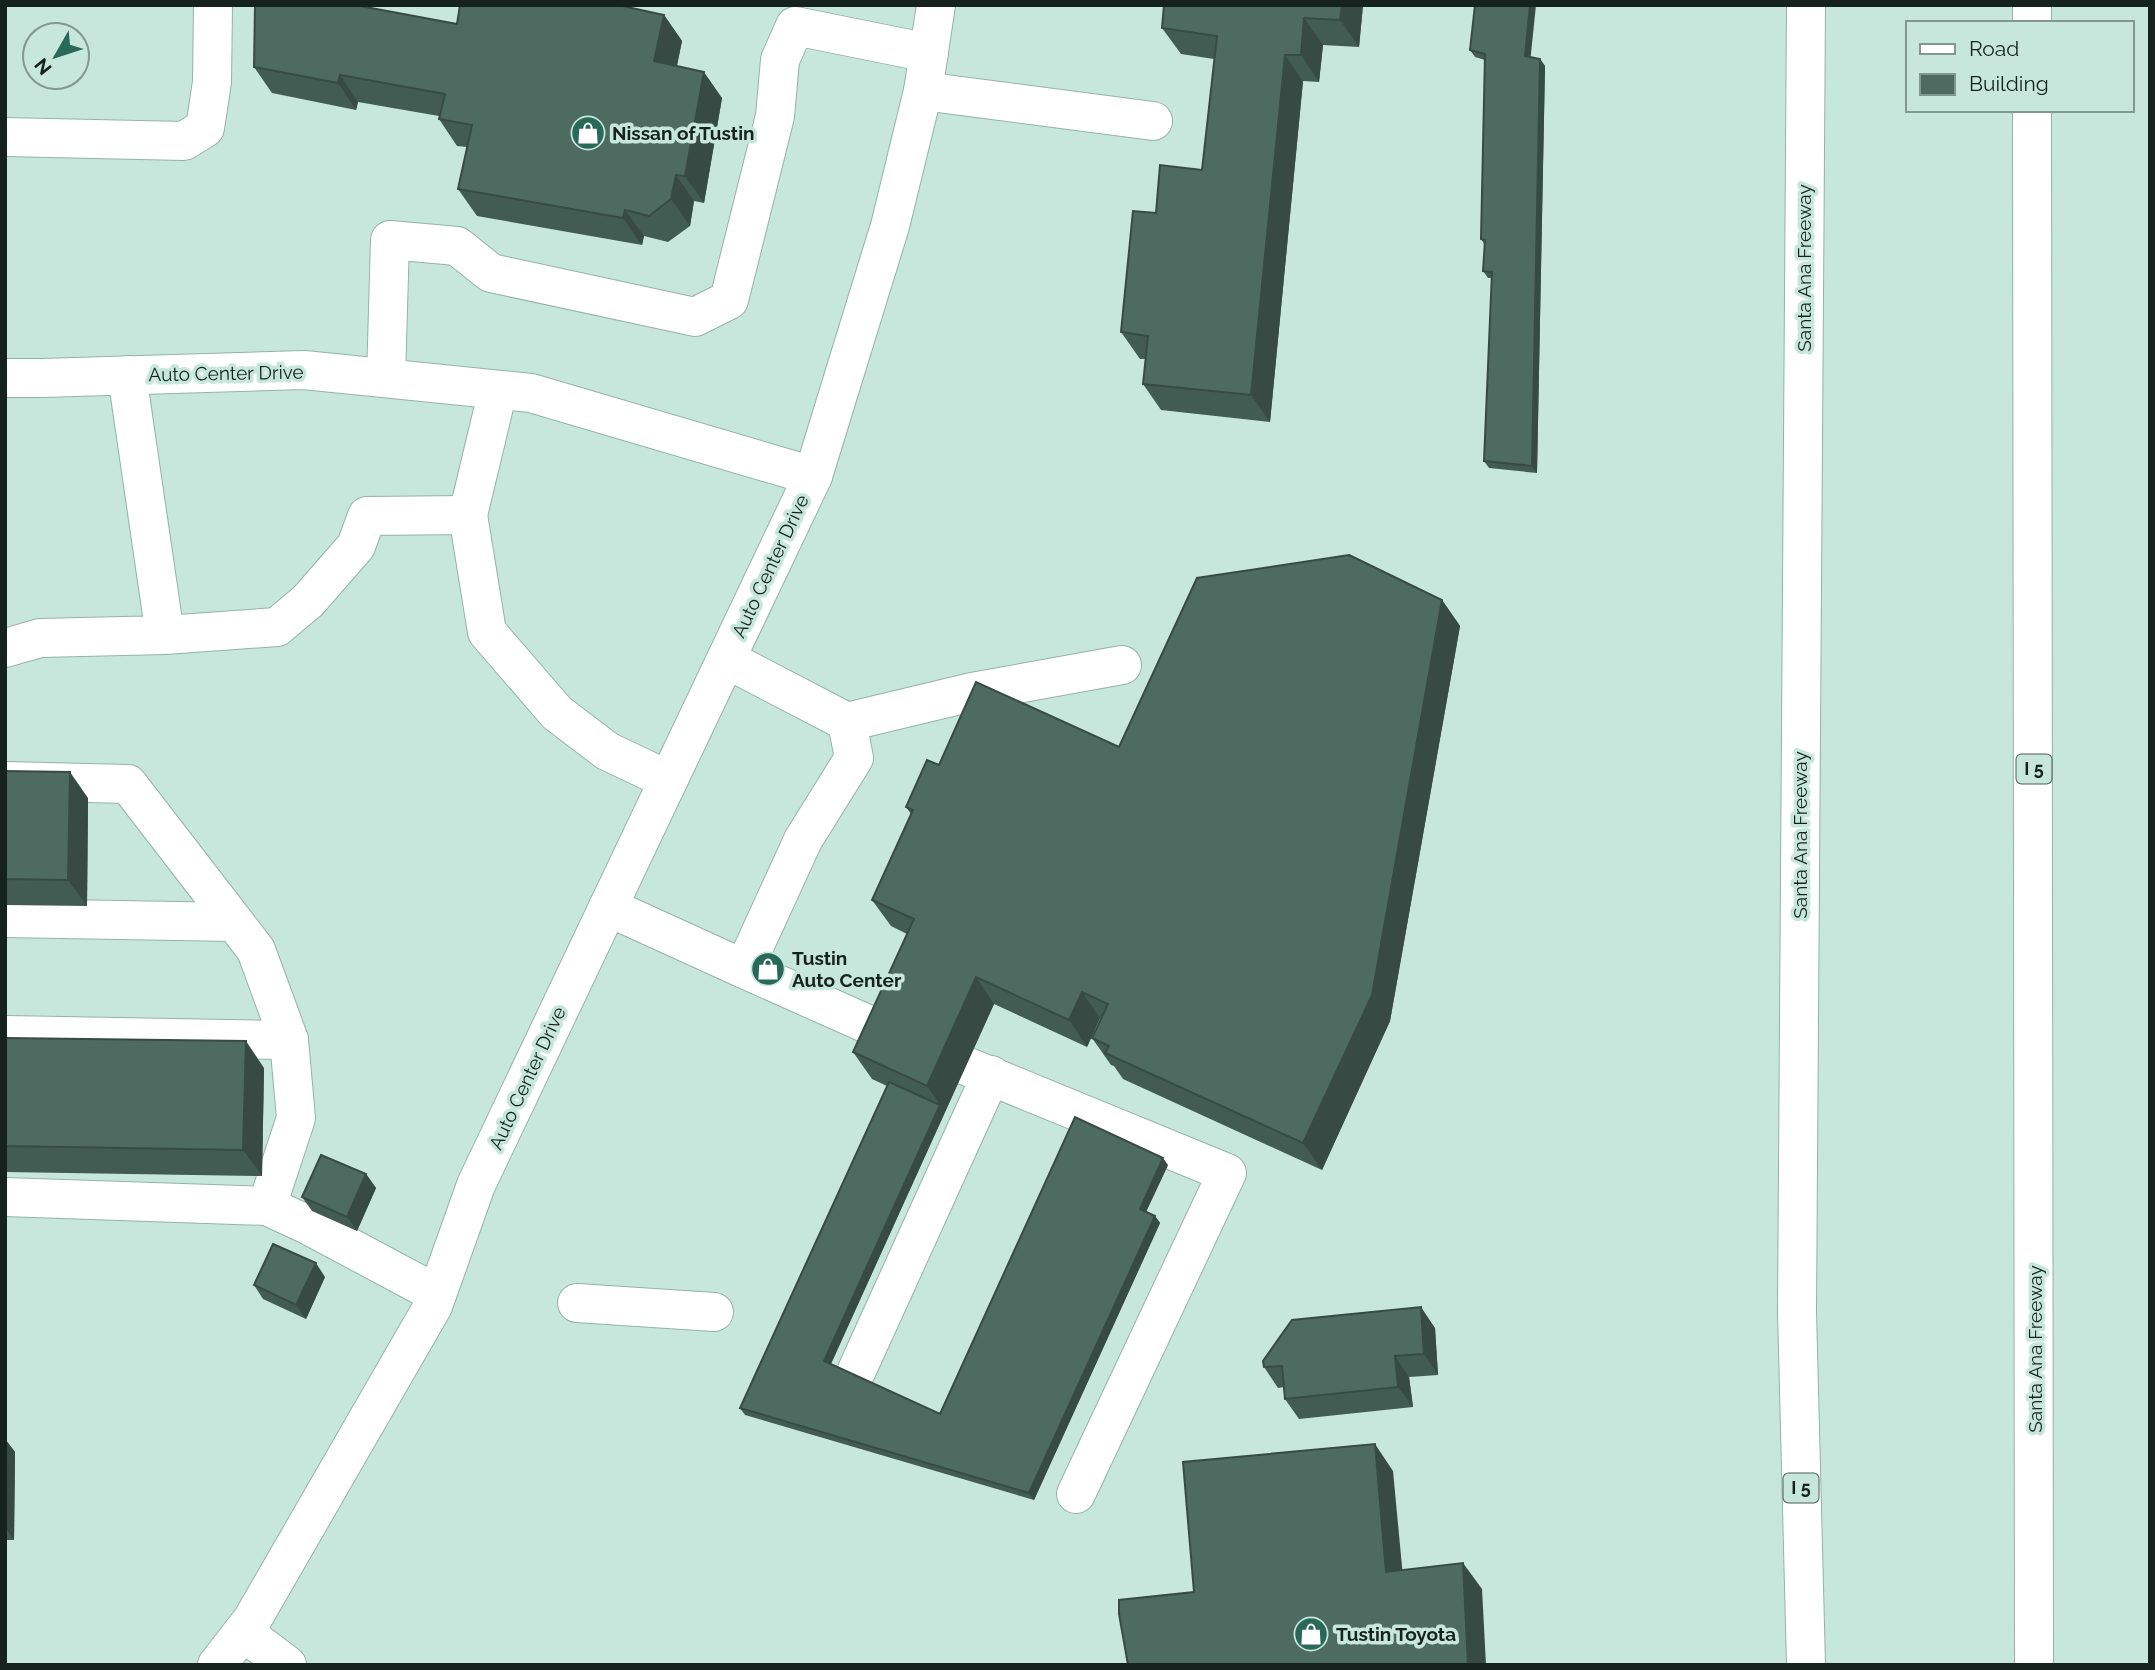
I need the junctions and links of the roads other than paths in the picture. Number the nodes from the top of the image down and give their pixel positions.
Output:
1 (213, 5) edge
2 (936, 5) edge
3 (1806, 5) edge
4 (929, 53) junction
5 (923, 91) junction
6 (2032, 112) edge
7 (1153, 121) dead end
8 (5, 137) edge
9 (127, 375) junction
10 (5, 378) edge
11 (386, 378) junction
12 (498, 390) junction
13 (813, 476) junction
14 (468, 515) junction
15 (165, 635) junction
16 (5, 648) edge
17 (726, 659) junction
18 (1122, 665) dead end
19 (847, 722) junction
20 (668, 780) junction
21 (5, 781) edge
22 (608, 906) junction
23 (5, 918) edge
24 (234, 922) junction
25 (744, 969) junction
26 (5, 1035) edge
27 (892, 1035) edge
28 (289, 1040) junction
29 (5, 1196) edge
30 (267, 1206) junction
31 (437, 1294) junction
32 (577, 1303) dead end
33 (714, 1312) dead end
34 (857, 1370) dead end
35 (1076, 1494) dead end
36 (243, 1632) junction
37 (217, 1665) edge
38 (288, 1665) edge
39 (1806, 1665) edge
40 (2035, 1665) edge

1 - 8 main road
2 - 4 main road, Auto Center Drive
3 - 39 main road, Santa Ana Freeway / I 5
4 - 5 main road, Auto Center Drive
4 - 11 main road
5 - 7 main road
5 - 13 main road, Auto Center Drive
6 - 40 main road, Santa Ana Freeway / I 5
9 - 10 main road, Auto Center Drive
9 - 11 main road, Auto Center Drive
9 - 15 main road
11 - 12 main road, Auto Center Drive
12 - 13 main road, Auto Center Drive
12 - 14 main road
13 - 17 main road, Auto Center Drive
14 - 15 main road
14 - 20 main road
15 - 16 main road
17 - 19 main road
17 - 20 main road, Auto Center Drive
18 - 19 main road
19 - 25 main road
20 - 22 main road, Auto Center Drive
21 - 24 main road
22 - 25 main road
22 - 31 main road, Auto Center Drive
23 - 24 main road
24 - 28 main road
25 - 27 main road
26 - 28 main road
28 - 30 main road
29 - 30 main road
30 - 31 main road
31 - 36 main road, Auto Center Drive
32 - 33 main road
34 - 35 main road
36 - 37 main road, Auto Center Drive
36 - 38 main road

